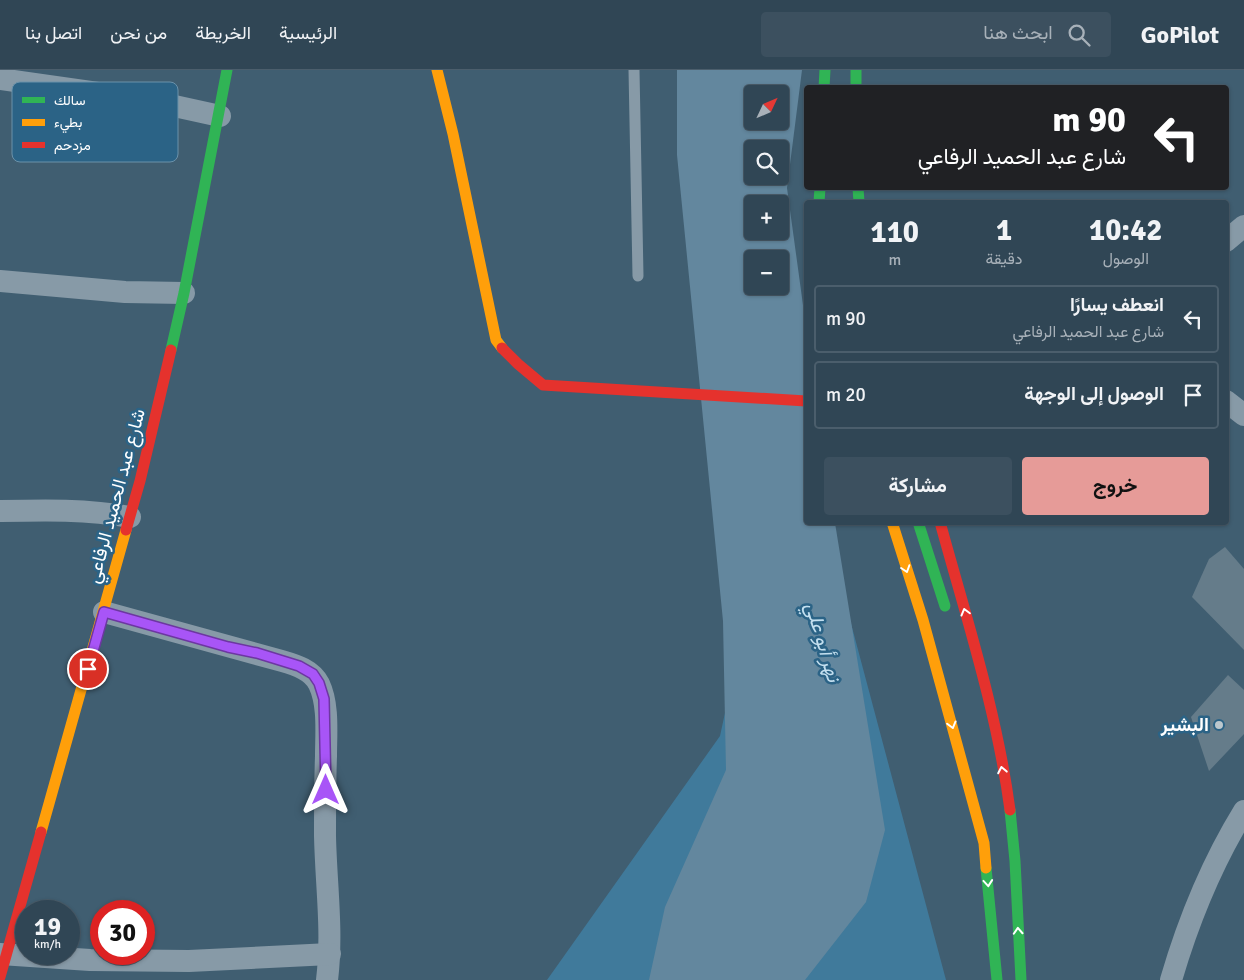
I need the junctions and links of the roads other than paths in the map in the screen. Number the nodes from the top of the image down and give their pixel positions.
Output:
1 (228, 70) edge
2 (437, 70) edge
3 (634, 70) edge
4 (825, 70) edge
5 (856, 70) edge
6 (0, 79) edge
7 (21, 82) edge
8 (824, 85) edge
9 (856, 85) edge
10 (178, 107) edge
11 (220, 116) junction
12 (1244, 226) edge
13 (1229, 238) edge
14 (638, 276) dead end
15 (0, 281) edge
16 (184, 293) junction
17 (804, 401) edge
18 (1229, 403) edge
19 (1244, 415) edge
20 (0, 511) edge
21 (130, 517) junction
22 (893, 525) edge
23 (919, 525) edge
24 (941, 525) edge
25 (104, 612) junction
26 (948, 614) dead end
27 (971, 677) dead end
28 (992, 718) junction
29 (1244, 811) edge
30 (4, 954) edge
31 (330, 954) junction
32 (0, 977) edge
33 (327, 980) edge
34 (996, 980) edge
35 (1020, 980) edge
36 (1171, 980) edge

1 - 11 street, شارع عبد الحميد الرفاعي
2 - 17 street
3 - 14 lane
4 - 8 street
5 - 9 street
6 - 7 street
10 - 11 street
11 - 16 street, شارع عبد الحميد الرفاعي
12 - 13 street
15 - 16 street
16 - 21 street, شارع عبد الحميد الرفاعي
18 - 19 street
20 - 21 street
21 - 25 street, شارع عبد الحميد الرفاعي
22 -> 34 street
23 - 26 street
28 -> 24 street
25 - 30 street, شارع عبد الحميد الرفاعي
25 - 31 street
27 - 28 street
35 -> 28 street
29 - 36 street
30 - 31 street
30 - 32 street, شارع عبد الحميد الرفاعي
31 - 33 street

